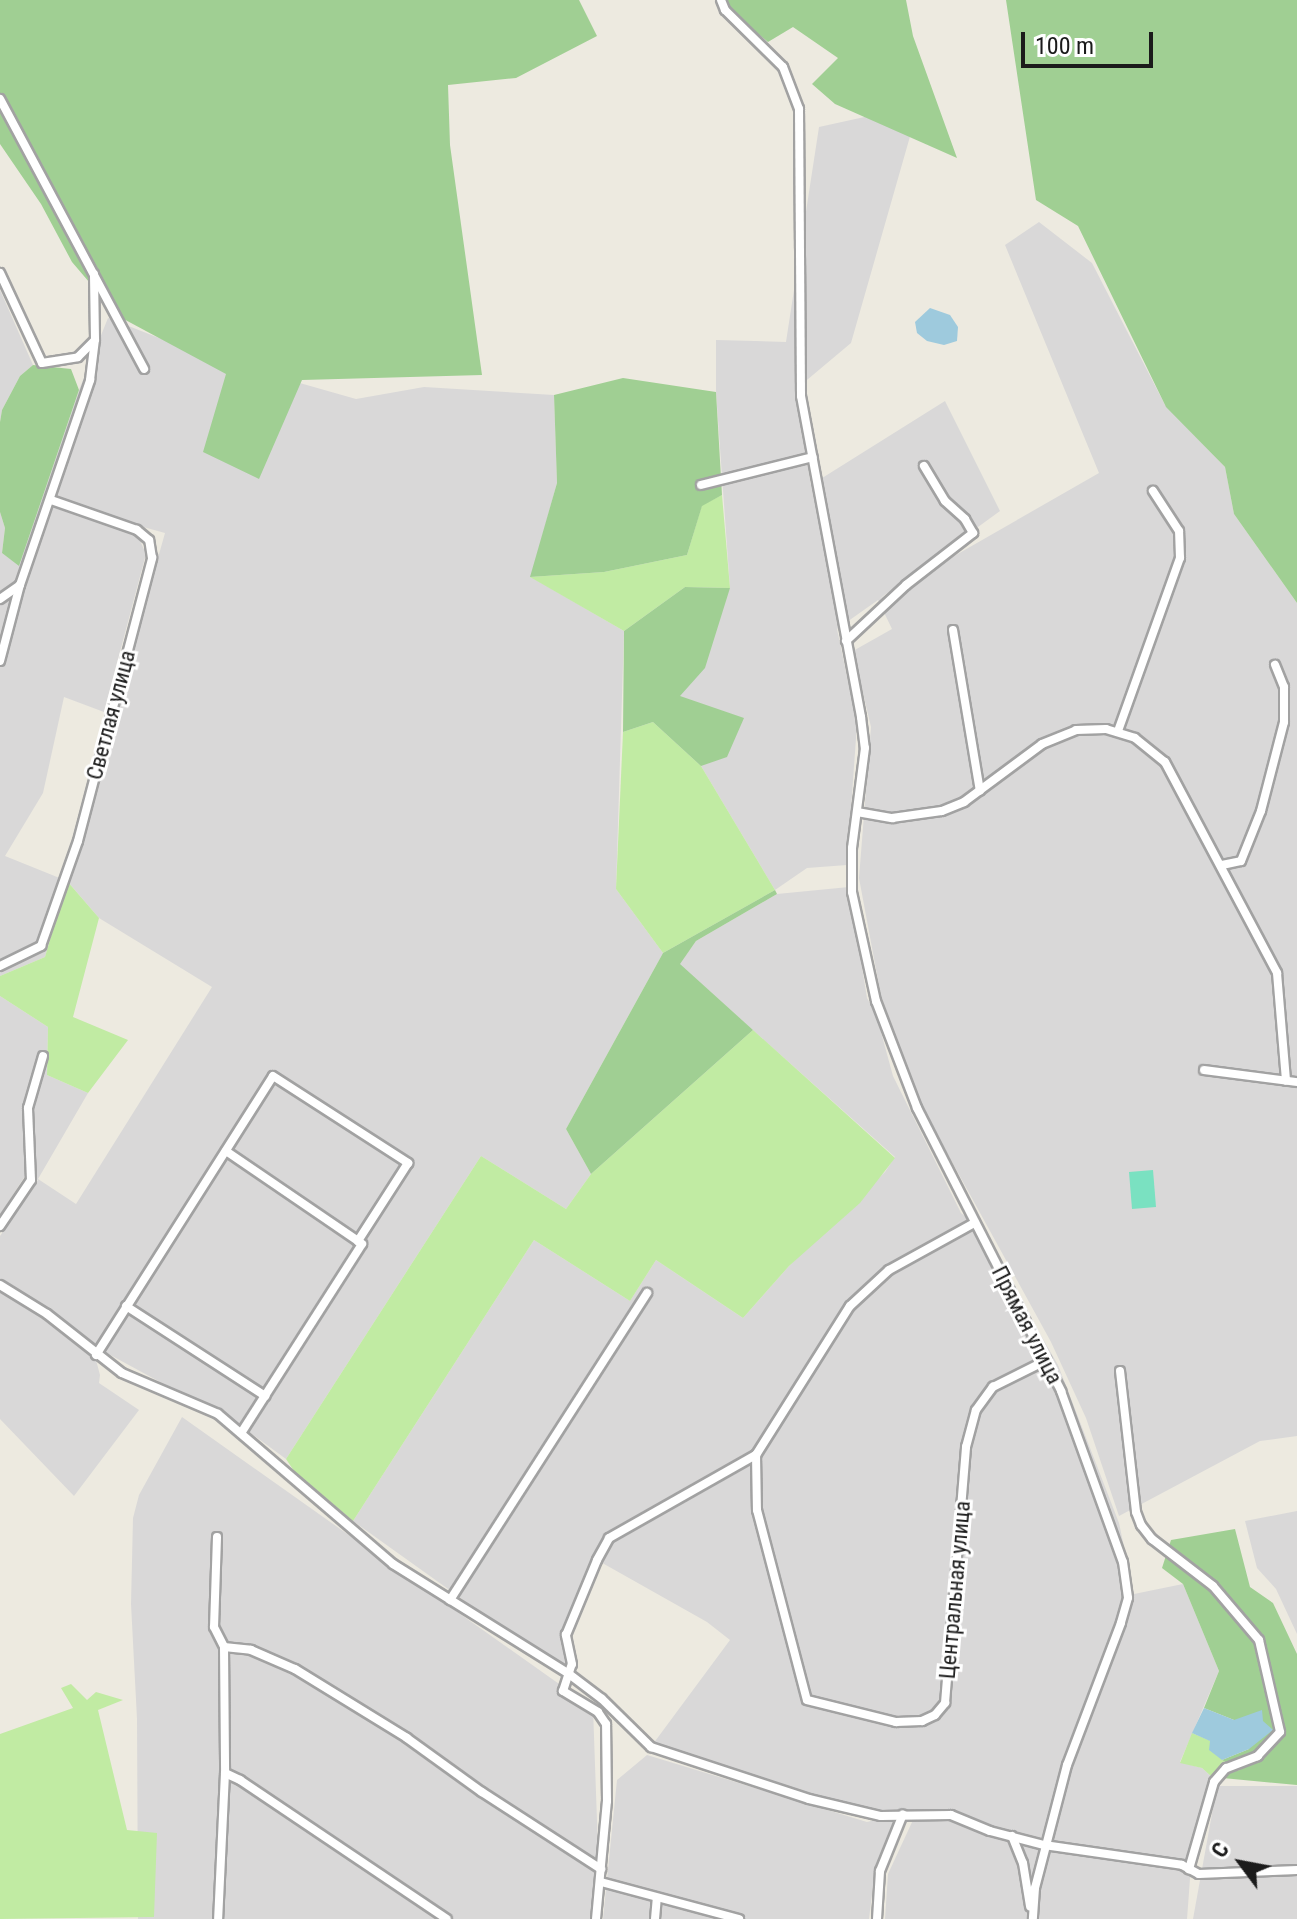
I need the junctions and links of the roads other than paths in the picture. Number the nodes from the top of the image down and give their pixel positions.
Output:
1 (721, 0) edge
2 (0, 99) edge
3 (0, 273) edge
4 (94, 274) junction
5 (95, 339) junction
6 (144, 369) dead end
7 (813, 457) junction
8 (924, 466) dead end
9 (701, 485) dead end
10 (1153, 491) dead end
11 (51, 500) junction
12 (20, 585) junction
13 (0, 599) edge
14 (953, 630) dead end
15 (846, 641) junction
16 (0, 661) edge
17 (1275, 665) dead end
18 (1118, 731) junction
19 (980, 791) junction
20 (857, 812) junction
21 (1222, 865) junction
22 (0, 966) edge
23 (43, 1056) dead end
24 (1204, 1070) dead end
25 (1286, 1081) junction
26 (1297, 1082) edge
27 (226, 1151) junction
28 (974, 1223) junction
29 (0, 1226) edge
30 (358, 1241) junction
31 (0, 1285) edge
32 (647, 1293) dead end
33 (126, 1306) junction
34 (96, 1355) junction
35 (1047, 1360) junction
36 (1120, 1371) dead end
37 (265, 1396) junction
38 (242, 1432) junction
39 (756, 1455) junction
40 (217, 1537) dead end
41 (450, 1600) junction
42 (224, 1647) junction
43 (569, 1674) junction
44 (225, 1773) junction
45 (903, 1814) junction
46 (1012, 1836) junction
47 (1044, 1845) junction
48 (601, 1869) junction
49 (1189, 1869) junction
50 (1297, 1870) edge
51 (601, 1882) junction
52 (657, 1898) junction
53 (218, 1919) edge
54 (447, 1919) edge
55 (596, 1919) edge
56 (655, 1919) edge
57 (739, 1919) edge
58 (877, 1919) edge
59 (1033, 1919) edge

1 - 7 street, Прямая улица
2 - 4 street
3 - 5 street
4 - 5 street
4 - 6 street
5 - 11 street
7 - 9 street
7 - 15 street, Прямая улица
8 - 15 street
10 - 18 street
11 - 12 street
11 - 22 street, Светлая улица
12 - 13 street
12 - 16 street
14 - 19 street
15 - 20 street, Прямая улица
17 - 21 street
18 - 19 street
18 - 21 street
19 - 20 street
20 - 28 street, Прямая улица
21 - 25 street
23 - 29 street
24 - 25 street
25 - 26 street
27 - 30 street
27 - 30 street
27 - 33 street
28 - 35 street, Прямая улица
28 - 39 street
30 - 37 street
31 - 34 street
32 - 41 street
33 - 34 street
33 - 37 street
34 - 38 street
35 - 39 street, Центральная улица
35 - 47 street, Прямая улица
36 - 49 street
37 - 38 street
38 - 41 street
39 - 43 street
40 - 42 street
41 - 43 street
42 - 44 street
42 - 48 street
43 - 45 street
43 - 48 street
44 - 53 street
44 - 54 street
45 - 46 street
45 - 58 street
46 - 47 street
46 - 59 street
47 - 49 street
47 - 59 street, Прямая улица
48 - 51 street
49 - 50 street
51 - 52 street
51 - 55 street
52 - 56 street
52 - 57 street

